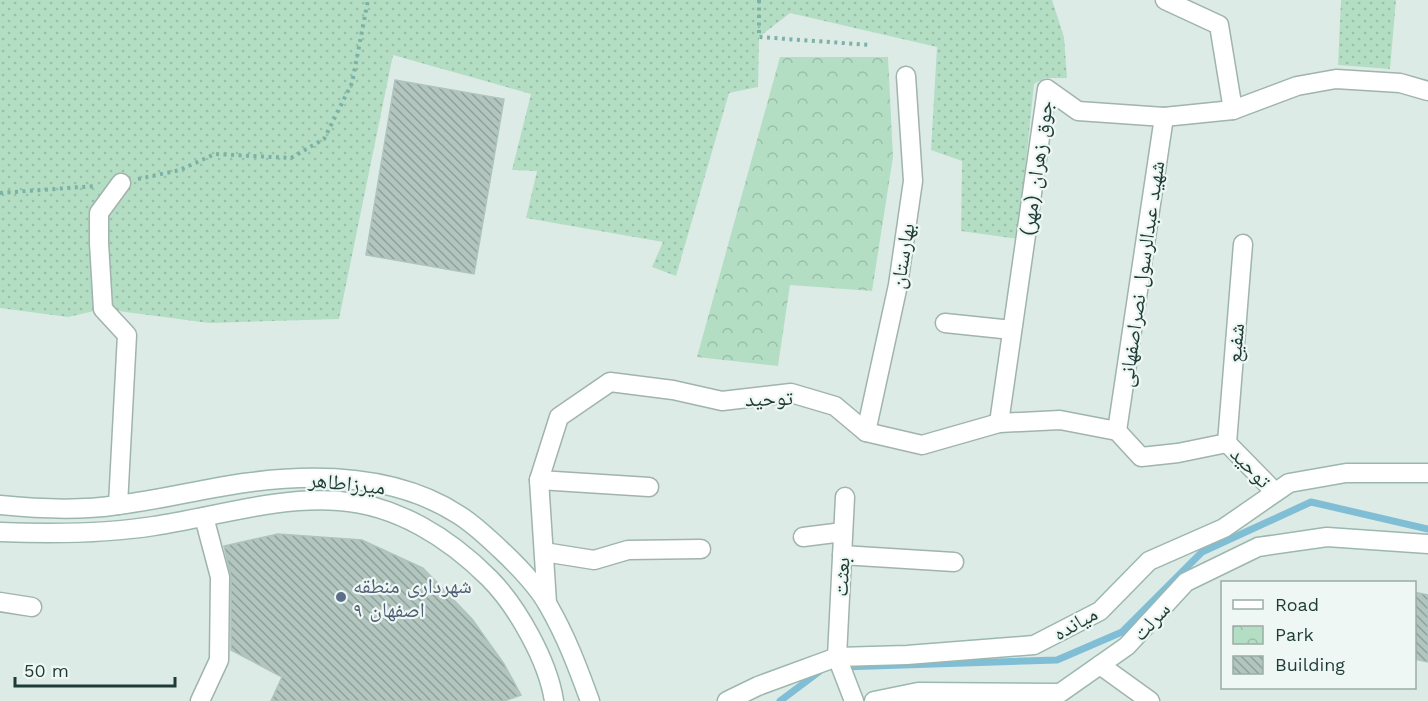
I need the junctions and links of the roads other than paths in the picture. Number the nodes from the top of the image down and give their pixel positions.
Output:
1 (1165, 0) edge
2 (906, 76) dead end
3 (1428, 91) edge
4 (1233, 110) junction
5 (1164, 117) junction
6 (120, 183) road end
7 (1243, 244) dead end
8 (945, 323) dead end
9 (1012, 330) junction
10 (999, 423) junction
11 (1118, 431) junction
12 (866, 432) junction
13 (1227, 443) junction
14 (1428, 472) edge
15 (539, 480) junction
16 (649, 487) dead end
17 (1275, 492) junction
18 (845, 497) dead end
19 (0, 505) edge
20 (118, 506) junction
21 (204, 517) junction
22 (0, 532) edge
23 (843, 532) junction
24 (802, 537) dead end
25 (1428, 544) edge
26 (701, 549) dead end
27 (544, 552) junction
28 (842, 555) junction
29 (954, 562) dead end
30 (0, 602) edge
31 (547, 603) junction
32 (33, 607) dead end
33 (840, 664) junction
34 (1100, 665) junction
35 (995, 697) edge
36 (200, 701) edge
37 (554, 701) edge
38 (591, 701) edge
39 (727, 701) edge
40 (854, 701) edge
41 (874, 701) edge
42 (1150, 701) edge

1 - 4 street
2 - 12 street, بهارستان
3 - 4 street, جوق زهران (مهر)
4 - 5 street, جوق زهران (مهر)
5 - 9 street, جوق زهران (مهر)
5 - 11 street, شهید عبدالرسول نصراصفهانی
6 - 20 street
7 - 13 street, شفیع
8 - 9 street
9 - 10 street, جوق زهران (مهر)
10 - 11 street, توحید
10 - 12 street, توحید
11 - 13 street, توحید
12 - 15 street, توحید
13 - 17 street, توحید
14 - 17 street, میانده
15 - 16 street
15 - 27 street, توحید
17 - 33 street, میانده
18 - 23 street, بعثت
19 - 20 street, میرزاطاهر
20 - 31 street, میرزاطاهر
21 - 22 street, میرزاطاهر
21 - 36 street
21 - 37 street, میرزاطاهر
23 - 24 street
23 - 28 street, بعثت
25 - 34 street, سرلت
26 - 27 street
27 - 31 street, توحید
28 - 29 street
28 - 33 street, بعثت
30 - 32 street
31 - 38 street, میرزاطاهر
33 - 39 street, میانده
33 - 40 street
34 - 35 street, سرلت
34 - 42 street
35 - 41 street, سرلت

